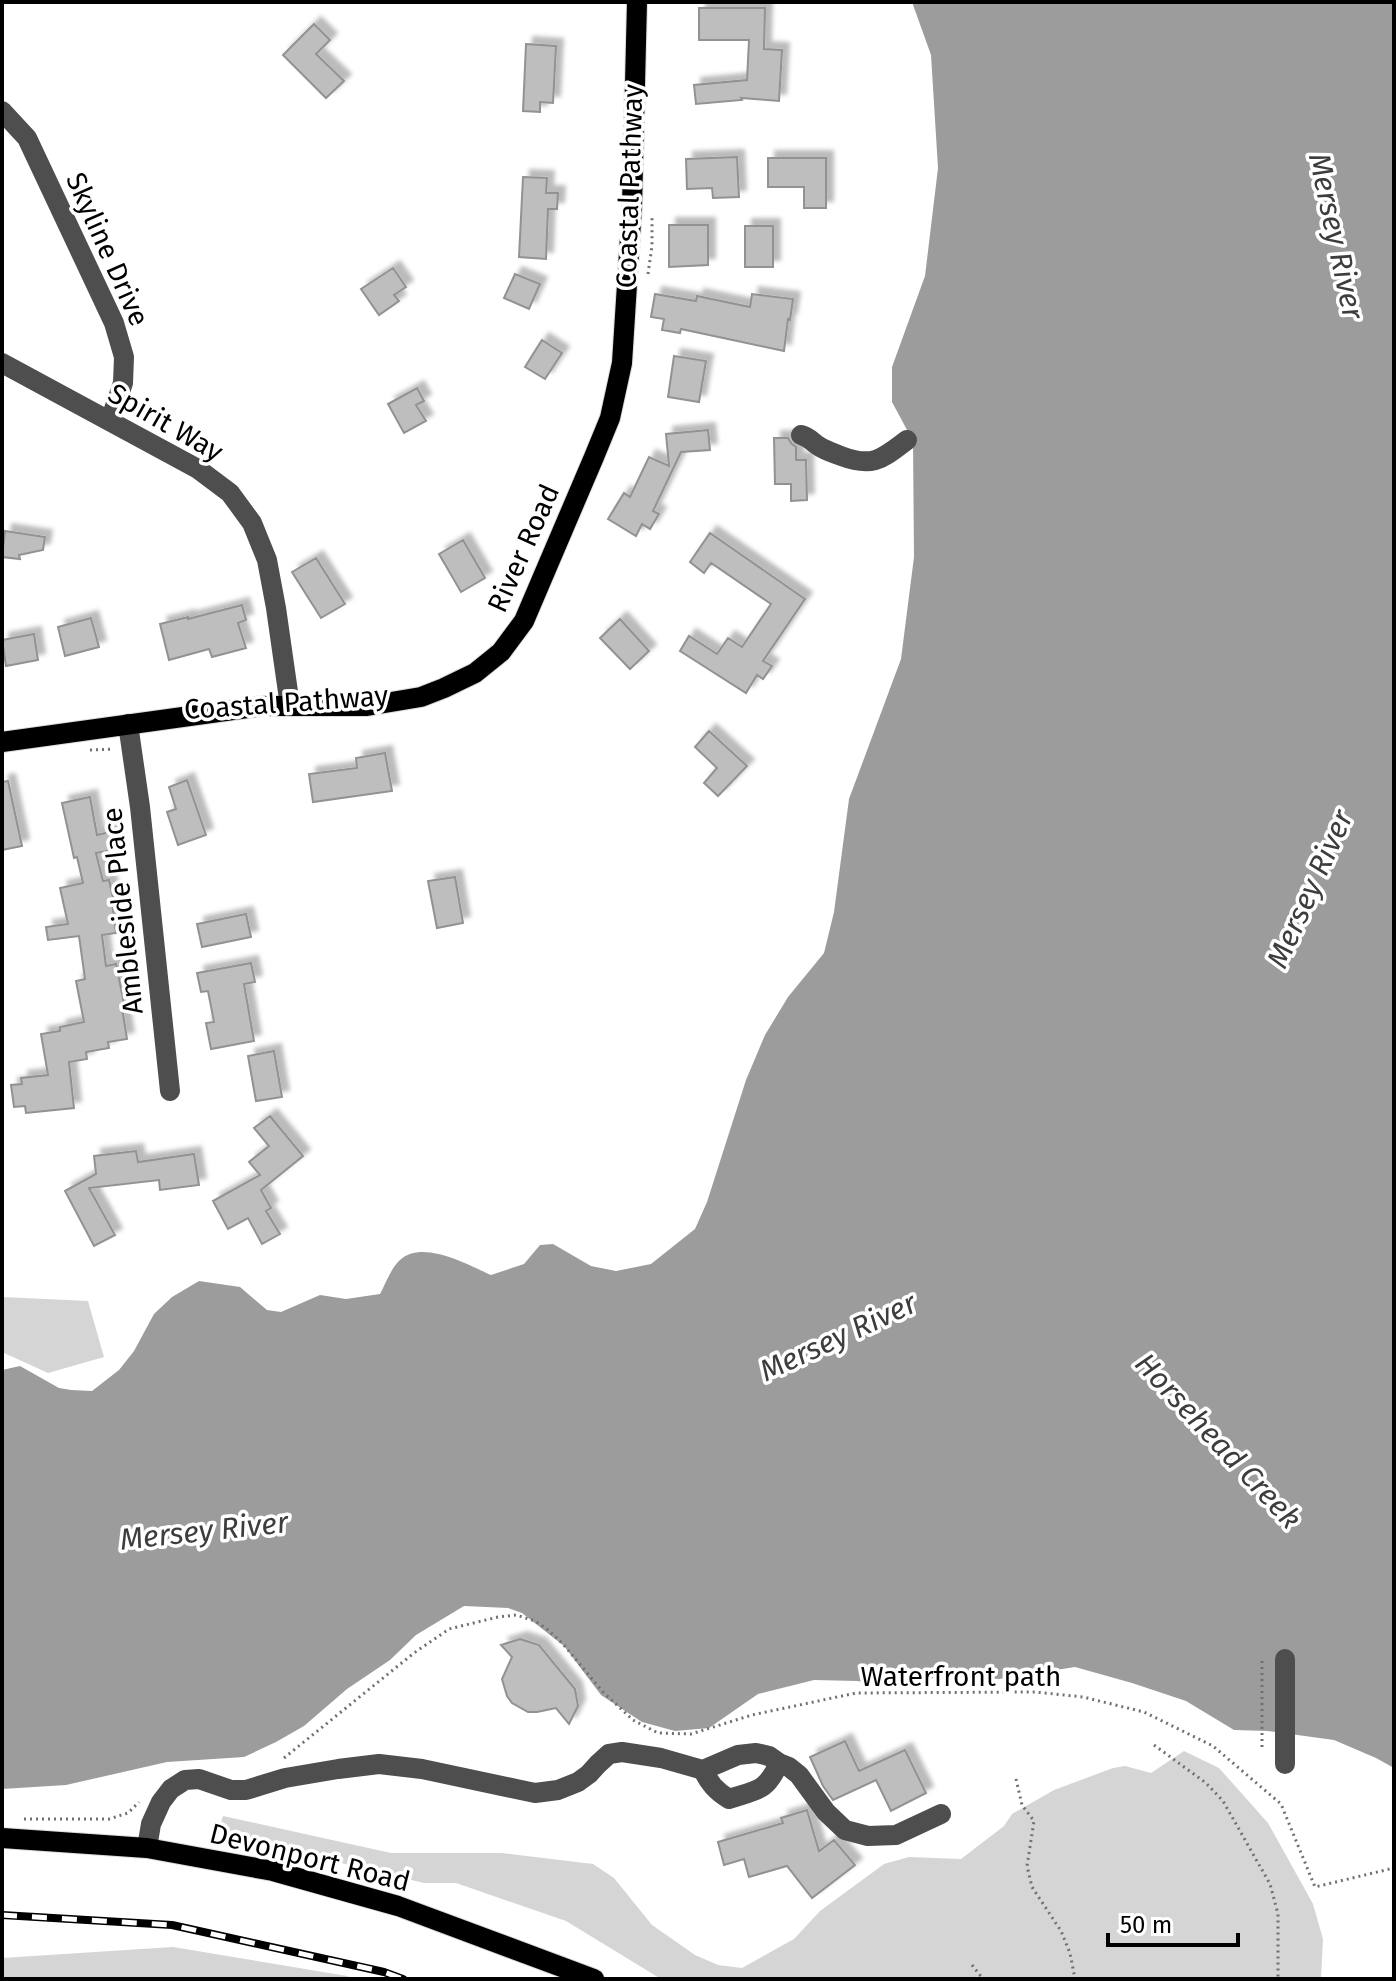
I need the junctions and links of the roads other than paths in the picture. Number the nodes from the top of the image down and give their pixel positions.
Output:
1 (637, 2) edge
2 (2, 111) edge
3 (2, 363) edge
4 (110, 421) junction
5 (801, 435) dead end
6 (907, 440) dead end
7 (290, 706) junction
8 (128, 724) junction
9 (2, 742) edge
10 (170, 1091) dead end
11 (1285, 1659) dead end
12 (779, 1763) junction
13 (1285, 1764) dead end
14 (703, 1770) junction
15 (941, 1814) dead end
16 (2, 1838) edge
17 (147, 1848) junction
18 (594, 1979) edge

1 - 7 main road, River Road
2 - 4 street, Skyline Drive
3 - 4 street, Spirit Way
4 - 7 street, Spirit Way
5 - 6 street
7 - 8 main road, River Road
8 - 9 main road, River Road
8 - 10 street, Ambleside Place
11 - 13 street
12 - 14 street
12 - 14 street
12 - 15 street
14 - 17 street
16 - 17 main road, Devonport Road
17 - 18 main road, Devonport Road

